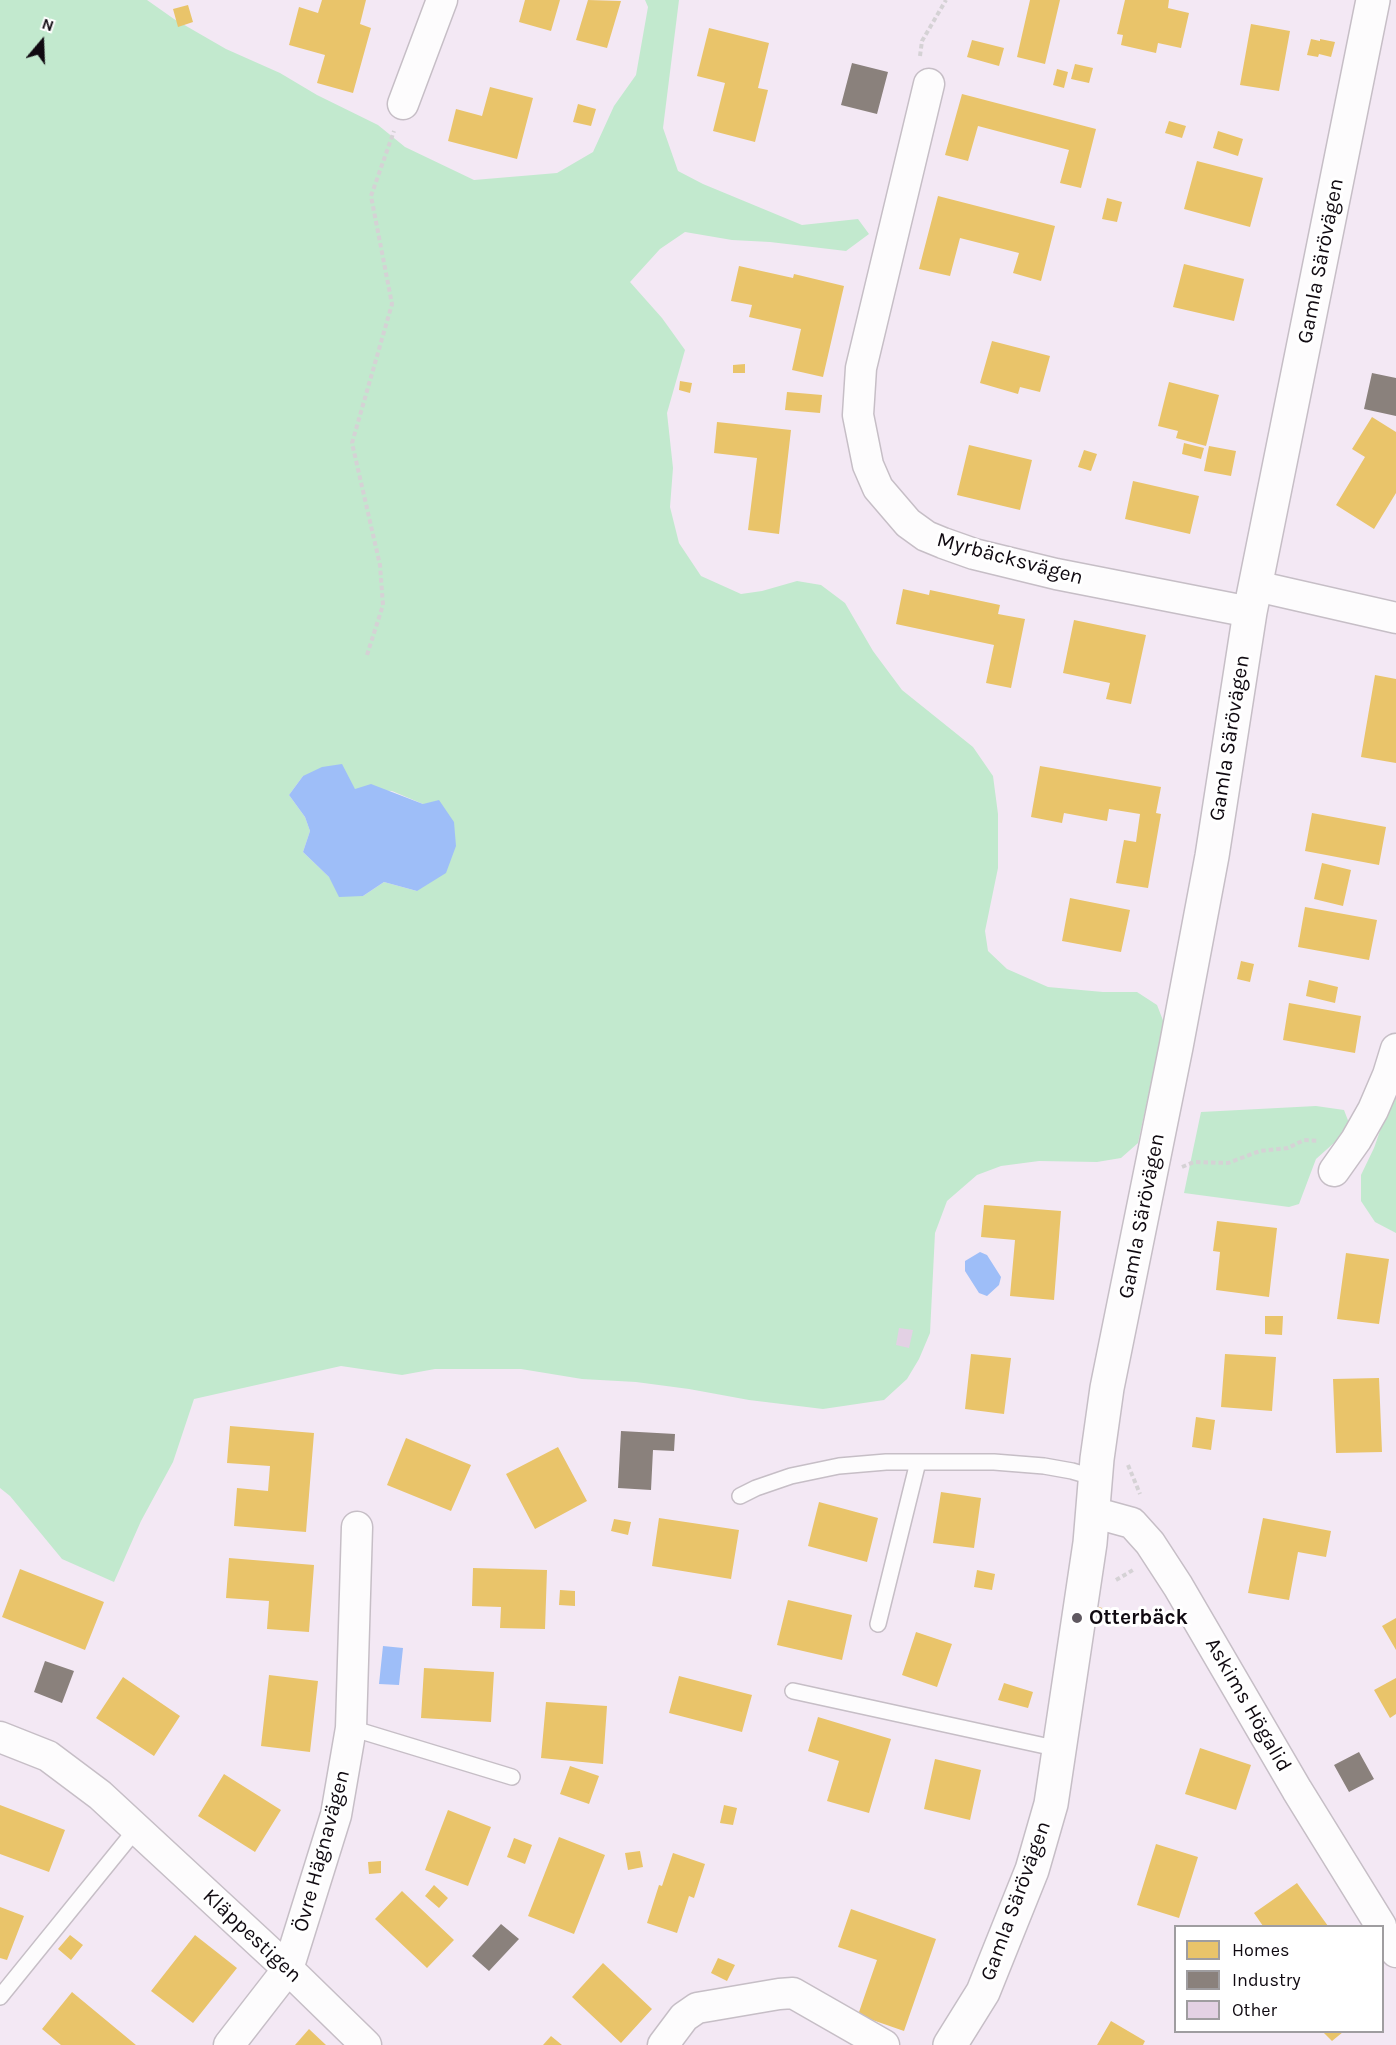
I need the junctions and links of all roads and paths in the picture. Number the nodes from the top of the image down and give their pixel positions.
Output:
1 (442, 0) edge
2 (946, 0) edge
3 (1374, 0) edge
4 (929, 84) joint
5 (403, 104) joint
6 (1253, 599) junction
7 (1396, 618) edge
8 (367, 655) dead end
9 (1396, 1049) edge
10 (1342, 1160) joint
11 (1176, 1168) dead end
12 (918, 1462) junction
13 (1096, 1478) junction
14 (740, 1496) dead end
15 (1092, 1512) junction
16 (357, 1527) dead end
17 (878, 1624) dead end
18 (793, 1691) dead end
19 (351, 1728) junction
20 (0, 1737) edge
21 (1059, 1749) junction
22 (512, 1777) dead end
23 (137, 1828) junction
24 (1380, 1925) edge
25 (1384, 1931) edge
26 (1396, 1952) edge
27 (288, 1969) junction
28 (0, 1997) edge
29 (229, 2045) edge
30 (366, 2045) edge
31 (663, 2045) edge
32 (884, 2045) edge
33 (950, 2045) edge

1 - 5 street
2 - 4 path
3 - 6 street, Gamla Särövägen
4 - 6 street, Myrbäcksvägen
5 - 8 path
6 - 7 street, Myrbäcksvägen
6 - 13 street, Gamla Särövägen
9 - 10 street
10 - 11 path
12 - 13 lane
12 - 14 lane
12 - 17 lane
13 - 15 street, Gamla Särövägen
15 - 21 street, Gamla Särövägen
15 - 24 street, Askims Högalid
16 - 19 street, Övre Hägnavägen
18 - 21 lane
19 - 22 lane
19 - 27 street, Övre Hägnavägen
20 - 23 street, Kläppestigen
21 - 33 street, Gamla Särövägen
23 - 27 street, Kläppestigen
23 - 28 lane
25 - 26 street, Askims Högalid
27 - 29 street, Övre Hägnavägen
27 - 30 street, Kläppestigen
31 - 32 street

